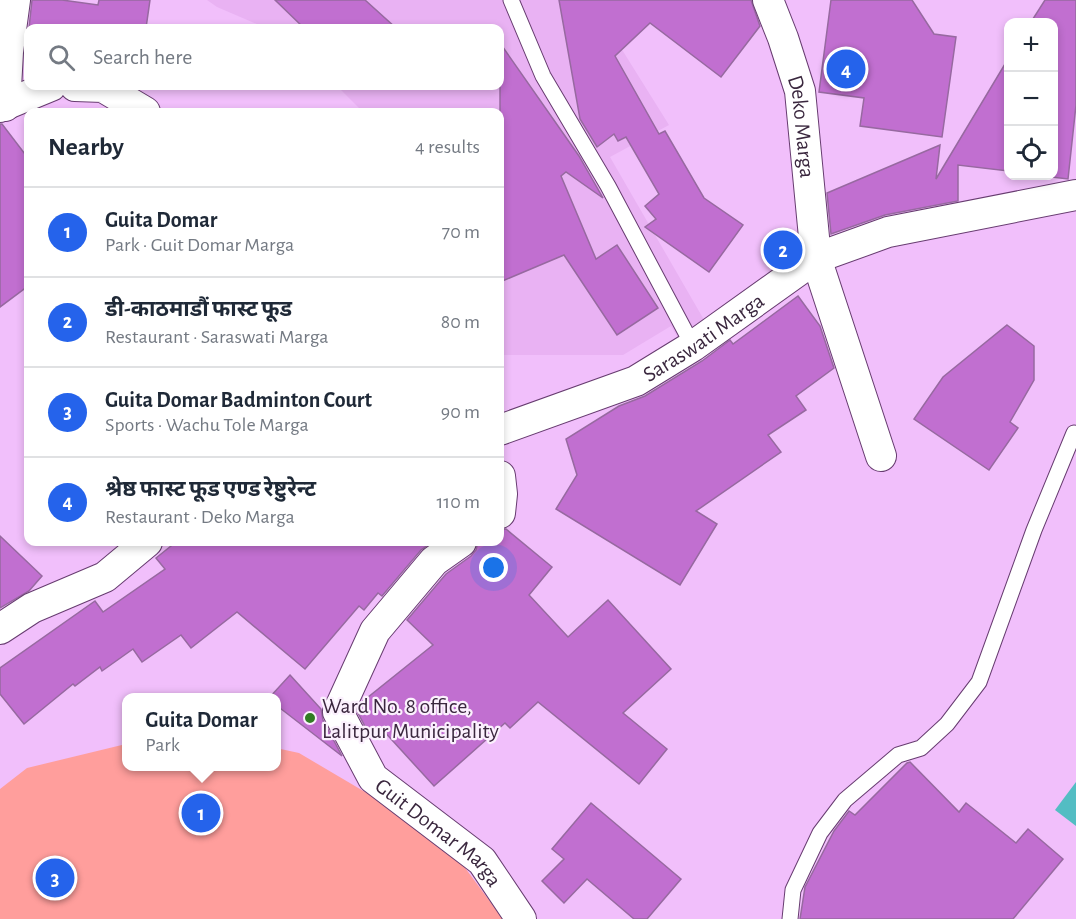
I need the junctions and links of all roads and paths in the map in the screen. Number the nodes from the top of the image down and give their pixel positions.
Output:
1 (15, 0) edge
2 (511, 0) edge
3 (768, 0) edge
4 (41, 90) edge
5 (108, 90) edge
6 (2, 106) edge
7 (138, 108) edge
8 (1076, 195) edge
9 (816, 258) junction
10 (693, 346) junction
11 (504, 429) edge
12 (1074, 433) dead end
13 (881, 456) dead end
14 (142, 546) edge
15 (455, 546) edge
16 (0, 629) edge
17 (521, 919) edge
18 (790, 919) edge

1 - 6 street
2 - 10 lane
3 - 9 street, Deko Marga
4 - 6 street
5 - 7 street
8 - 9 street, Saraswati Marga
9 - 10 street, Saraswati Marga
9 - 13 street, Deko Marga
10 - 11 street, Saraswati Marga
12 - 18 lane
14 - 16 street
15 - 17 street, Guit Domar Marga

